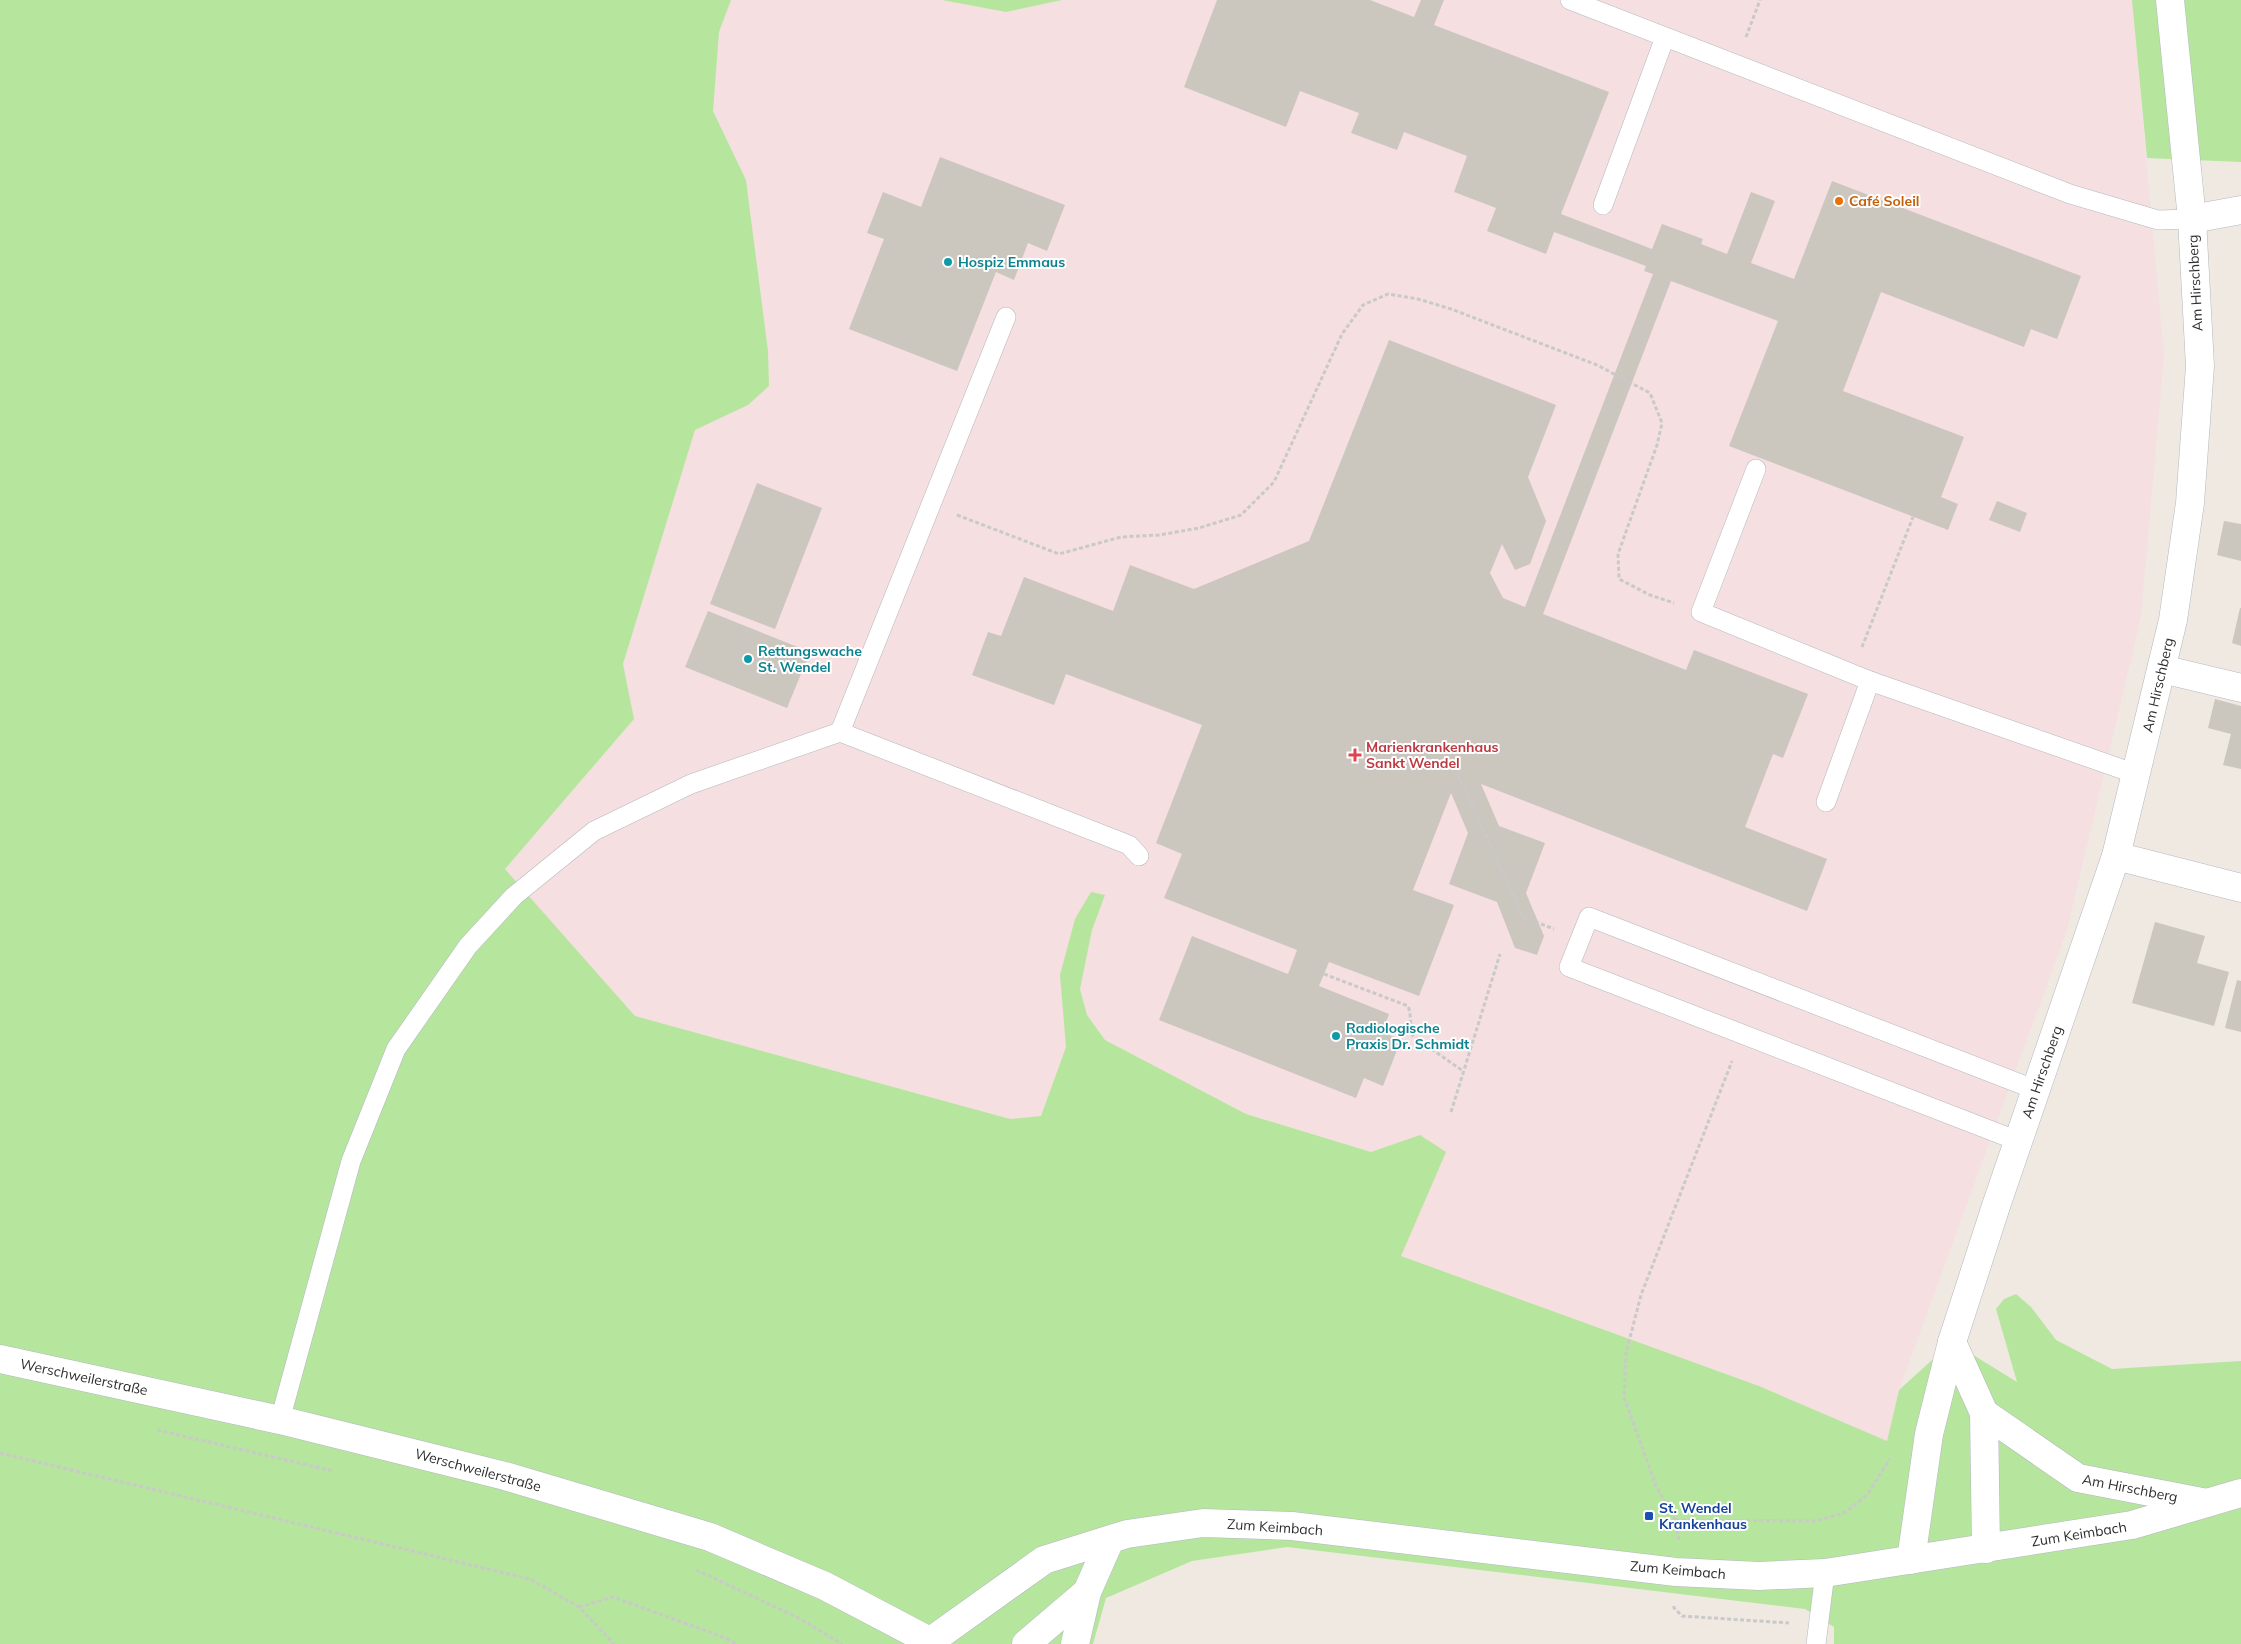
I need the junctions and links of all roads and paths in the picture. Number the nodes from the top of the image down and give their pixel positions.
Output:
1 (1570, 0) edge
2 (1760, 0) edge
3 (2170, 0) edge
4 (1665, 37) junction
5 (1735, 64) junction
6 (1603, 205) dead end
7 (2241, 210) edge
8 (2192, 219) junction
9 (1006, 317) dead end
10 (1756, 469) dead end
11 (931, 505) junction
12 (1913, 516) dead end
13 (1701, 612) junction
14 (2162, 669) junction
15 (1851, 673) junction
16 (1870, 681) junction
17 (2241, 688) edge
18 (840, 732) junction
19 (2136, 774) junction
20 (1826, 802) dead end
21 (1139, 856) dead end
22 (2116, 856) junction
23 (2241, 888) edge
24 (1500, 954) dead end
25 (1324, 974) dead end
26 (1742, 1034) junction
27 (1463, 1071) junction
28 (2036, 1090) junction
29 (1450, 1112) dead end
30 (2018, 1141) junction
31 (1952, 1342) junction
32 (0, 1359) edge
33 (1984, 1413) junction
34 (280, 1420) junction
35 (153, 1430) dead end
36 (0, 1453) edge
37 (1891, 1457) dead end
38 (334, 1471) dead end
39 (2241, 1493) edge
40 (2207, 1503) junction
41 (1675, 1520) junction
42 (1110, 1540) junction
43 (1986, 1549) junction
44 (1911, 1560) junction
45 (692, 1569) dead end
46 (1676, 1572) junction
47 (1826, 1573) junction
48 (1087, 1592) junction
49 (579, 1607) junction
50 (1793, 1623) dead end
51 (933, 1642) edge
52 (614, 1644) edge
53 (736, 1644) edge
54 (842, 1644) edge
55 (1026, 1644) edge
56 (1075, 1644) edge
57 (1816, 1644) edge

1 - 4 lane
2 - 5 path
3 - 8 street, Am Hirschberg
4 - 5 lane
4 - 6 lane
5 - 8 lane
7 - 8 street
8 - 14 street, Am Hirschberg
9 - 11 lane
10 - 13 lane
11 - 13 path
11 - 18 lane
12 - 15 path
13 - 15 lane
14 - 17 street
14 - 19 street, Am Hirschberg
15 - 16 lane
16 - 19 lane
16 - 20 lane
18 - 21 lane
18 - 34 lane
19 - 22 street, Am Hirschberg
22 - 23 street
22 - 28 street, Am Hirschberg
24 - 27 path
25 - 27 path
26 - 28 lane
26 - 30 lane
26 - 41 path
27 - 29 path
28 - 30 street, Am Hirschberg
30 - 31 street, Am Hirschberg
31 - 33 street
31 - 44 street, Am Hirschberg
32 - 34 street, Werschweilerstraße
33 - 40 street, Am Hirschberg
33 - 43 street
34 - 51 street, Werschweilerstraße
35 - 38 path
36 - 49 path
37 - 41 path
39 - 40 street, Zum Keimbach
40 - 43 street, Zum Keimbach
41 - 46 path
42 - 46 street, Zum Keimbach
42 - 48 street
42 - 51 street, Zum Keimbach
43 - 44 street, Zum Keimbach
44 - 47 street, Zum Keimbach
45 - 54 path
46 - 47 street, Zum Keimbach
46 - 50 path
47 - 57 lane
48 - 55 street
48 - 56 street
49 - 52 path
49 - 53 path

